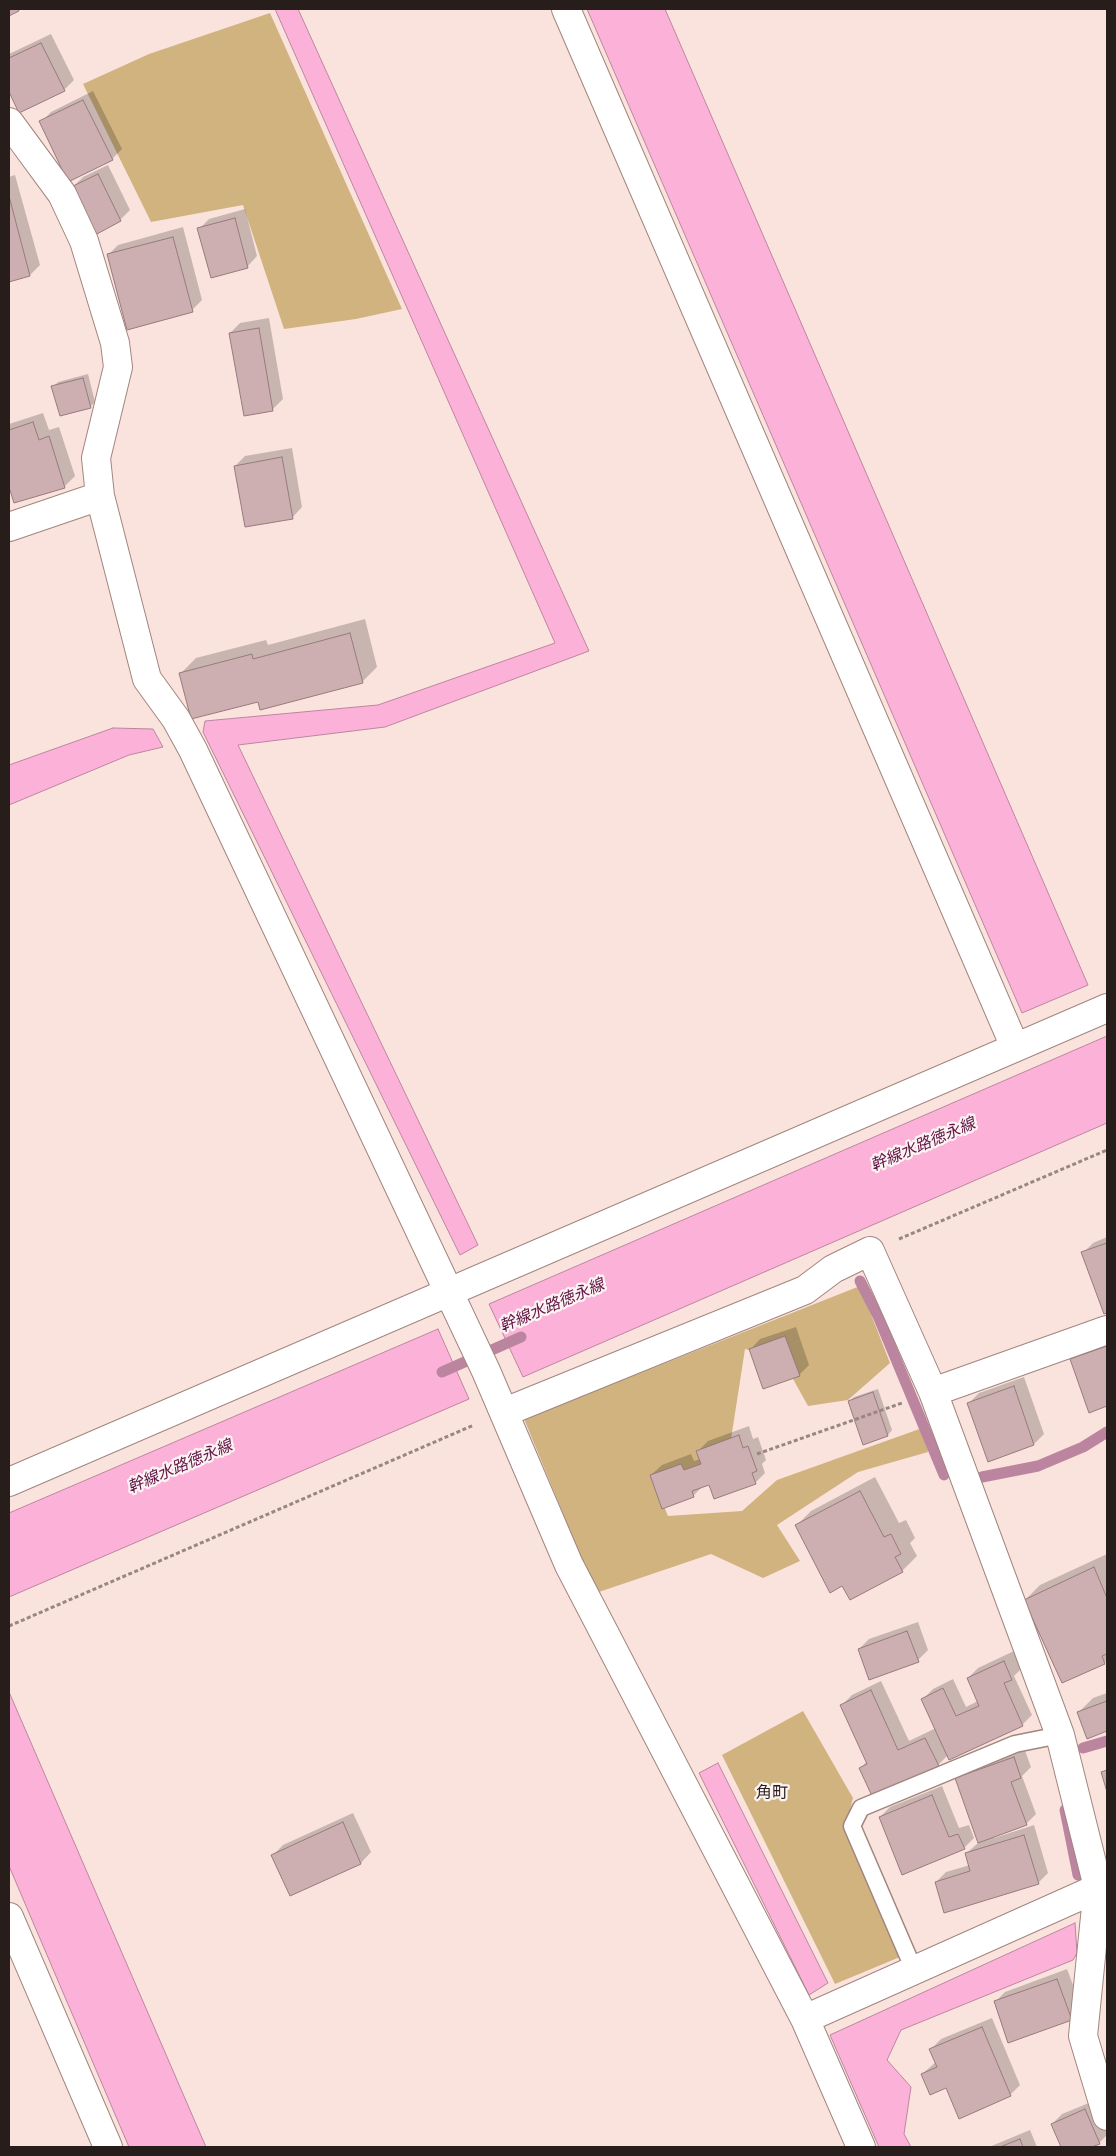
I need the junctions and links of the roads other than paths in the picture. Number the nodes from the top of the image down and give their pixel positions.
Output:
1 (566, 9) edge
2 (9, 122) edge
3 (100, 496) junction
4 (9, 526) edge
5 (1107, 1008) edge
6 (1015, 1047) junction
7 (450, 1293) junction
8 (1107, 1330) edge
9 (932, 1392) junction
10 (505, 1412) junction
11 (9, 1482) edge
12 (1060, 1735) junction
13 (1103, 1886) edge
14 (9, 1917) edge
15 (914, 1970) junction
16 (805, 2019) junction
17 (1107, 2116) edge
18 (108, 2147) edge
19 (861, 2147) edge

1 - 6 street
2 - 3 street
3 - 4 street
3 - 7 street
5 - 6 street
6 - 7 street
7 - 10 street
7 - 11 street
8 - 9 street
9 - 10 street
9 - 12 street
10 - 16 street
12 - 13 street
12 - 15 lane
13 - 15 street
13 - 17 street
14 - 18 street
15 - 16 street
16 - 19 street

